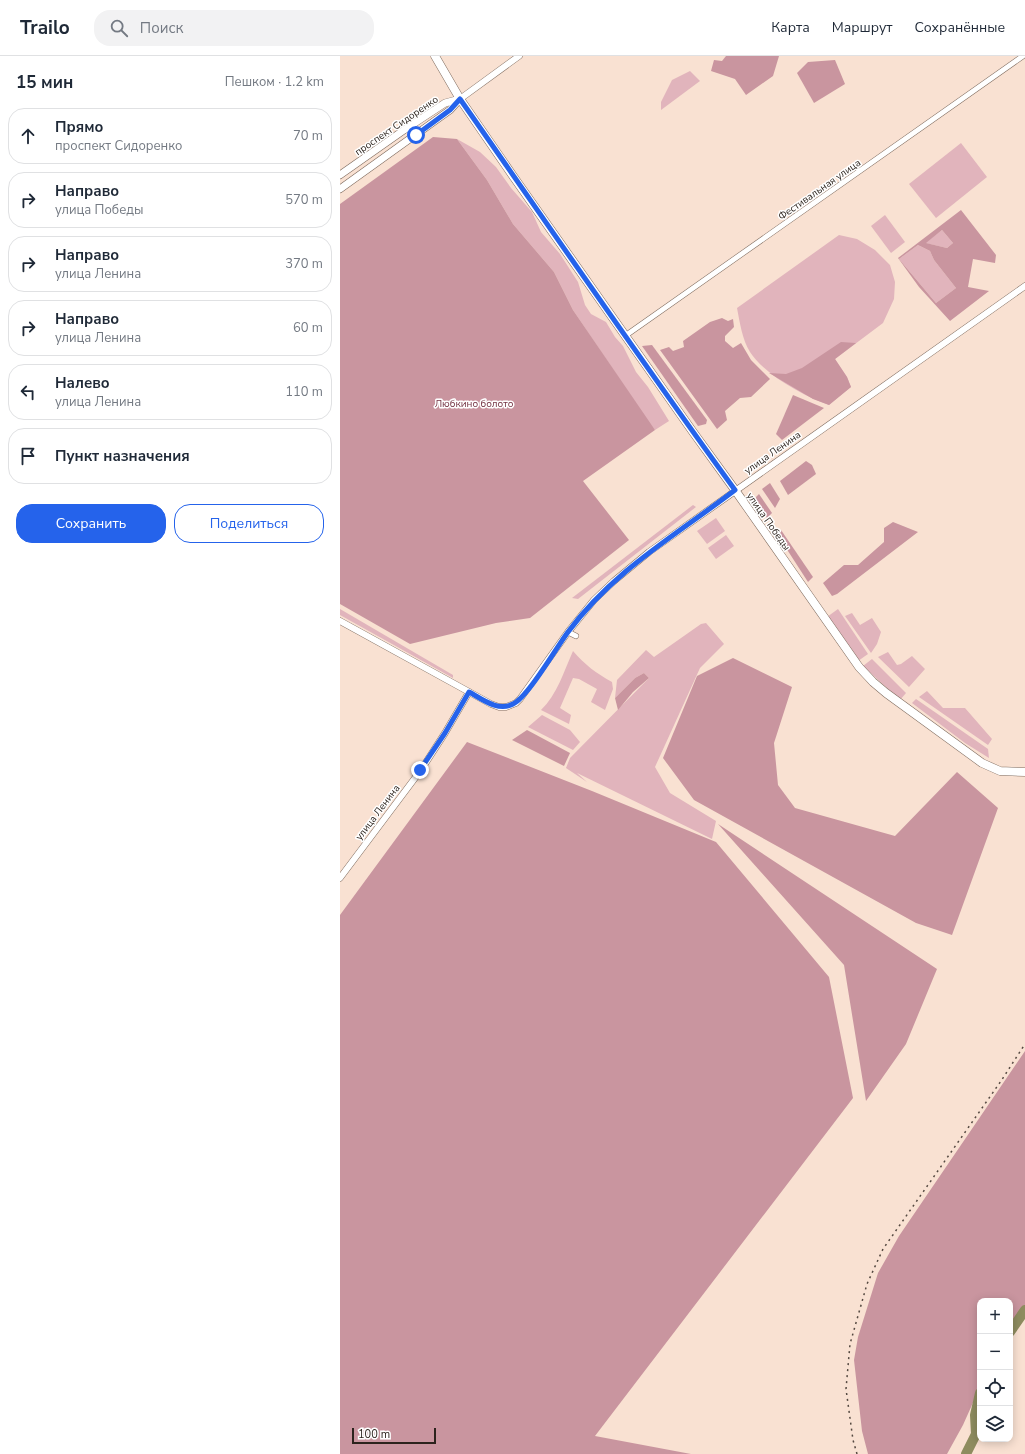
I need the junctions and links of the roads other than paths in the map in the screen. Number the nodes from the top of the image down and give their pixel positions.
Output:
1 (435, 56) edge
2 (519, 56) edge
3 (1023, 56) edge
4 (460, 99) junction
5 (340, 175) edge
6 (340, 189) edge
7 (1025, 286) edge
8 (625, 336) junction
9 (735, 490) junction
10 (340, 621) edge
11 (568, 632) junction
12 (576, 636) dead end
13 (469, 692) junction
14 (1025, 772) edge
15 (340, 878) edge

1 - 4 main road, улица Победы
2 - 4 street
3 - 8 street, Фестивальная улица
4 - 5 main road, проспект Сидоренко
4 - 6 main road, проспект Сидоренко
4 - 8 main road, улица Победы
7 - 9 street, улица Ленина
8 - 9 main road, улица Победы
9 - 11 street, улица Ленина
9 - 14 main road, улица Победы
10 - 13 street
11 - 12 street
11 - 13 street, улица Ленина
13 - 15 street, улица Ленина

